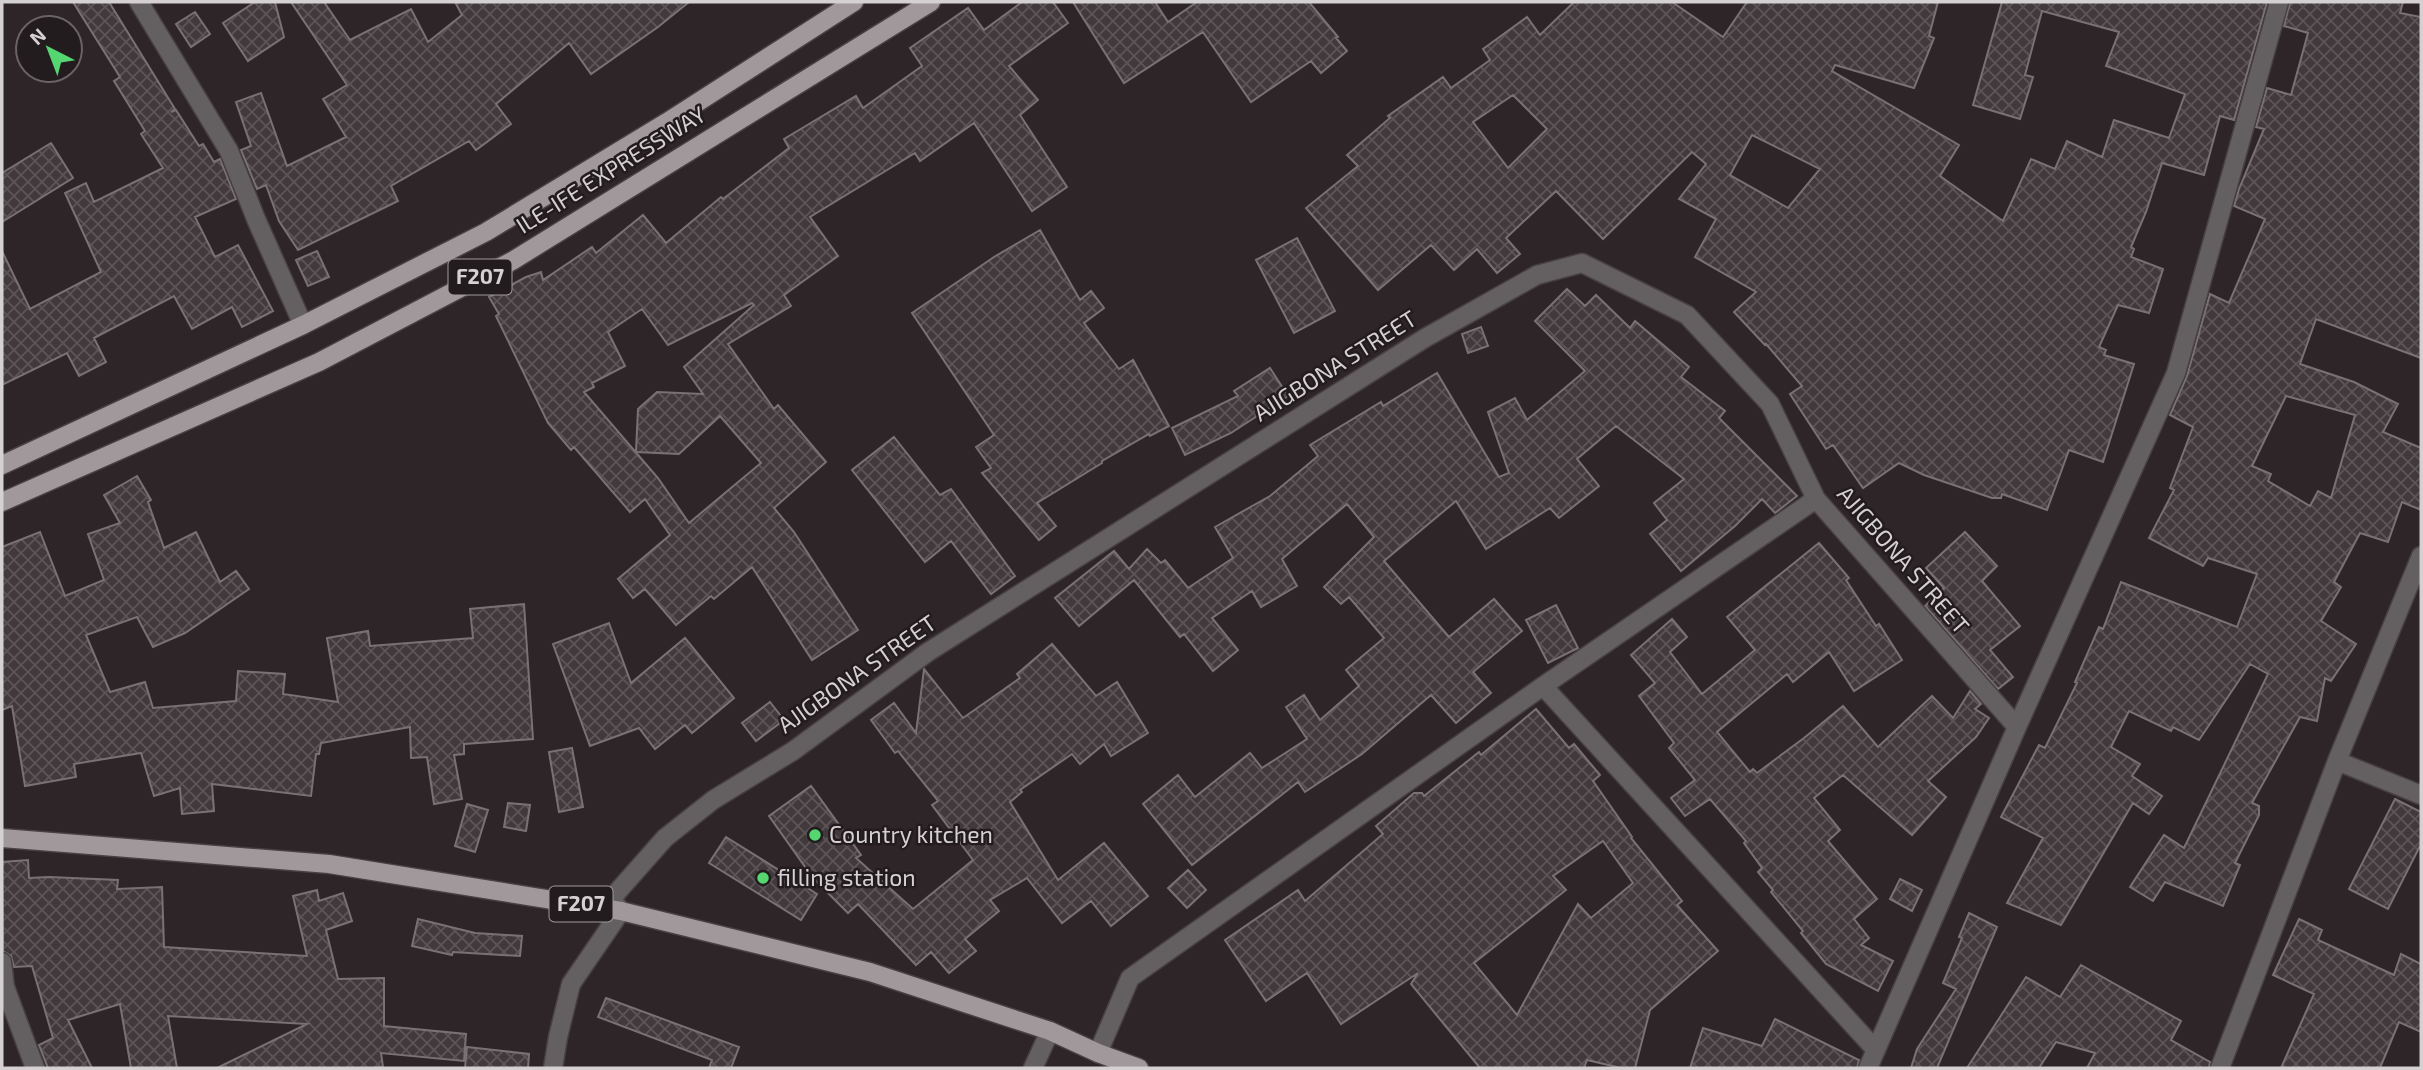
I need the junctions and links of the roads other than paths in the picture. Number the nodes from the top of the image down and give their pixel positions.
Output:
1 (139, 2) edge
2 (855, 2) edge
3 (931, 2) edge
4 (2279, 2) edge
5 (303, 325) junction
6 (2, 465) edge
7 (1816, 499) junction
8 (2, 502) edge
9 (2421, 556) edge
10 (1543, 686) junction
11 (2017, 727) junction
12 (2337, 761) junction
13 (2421, 795) edge
14 (2, 838) edge
15 (621, 911) junction
16 (2, 962) edge
17 (1050, 1031) junction
18 (1875, 1049) junction
19 (1098, 1053) junction
20 (35, 1068) edge
21 (553, 1068) edge
22 (1033, 1068) edge
23 (1139, 1068) edge
24 (1868, 1068) edge
25 (2220, 1068) edge

1 - 5 street
2 - 5 main road, ILE-IFE EXPRESSWAY / F207
3 - 8 main road, ILE-IFE EXPRESSWAY / F207
4 - 11 street
5 - 6 main road, ILE-IFE EXPRESSWAY / F207
7 - 10 street
7 - 11 street, AJIGBONA STREET
7 - 15 street, AJIGBONA STREET
9 - 12 street
10 - 18 street
10 - 19 street
11 - 18 street
12 - 13 street
12 - 25 street
14 - 15 main road, F207
15 - 17 main road, F207
15 - 21 street
16 - 20 street
17 - 19 main road, F207
17 - 22 street
18 - 24 street
19 - 23 main road, F207

